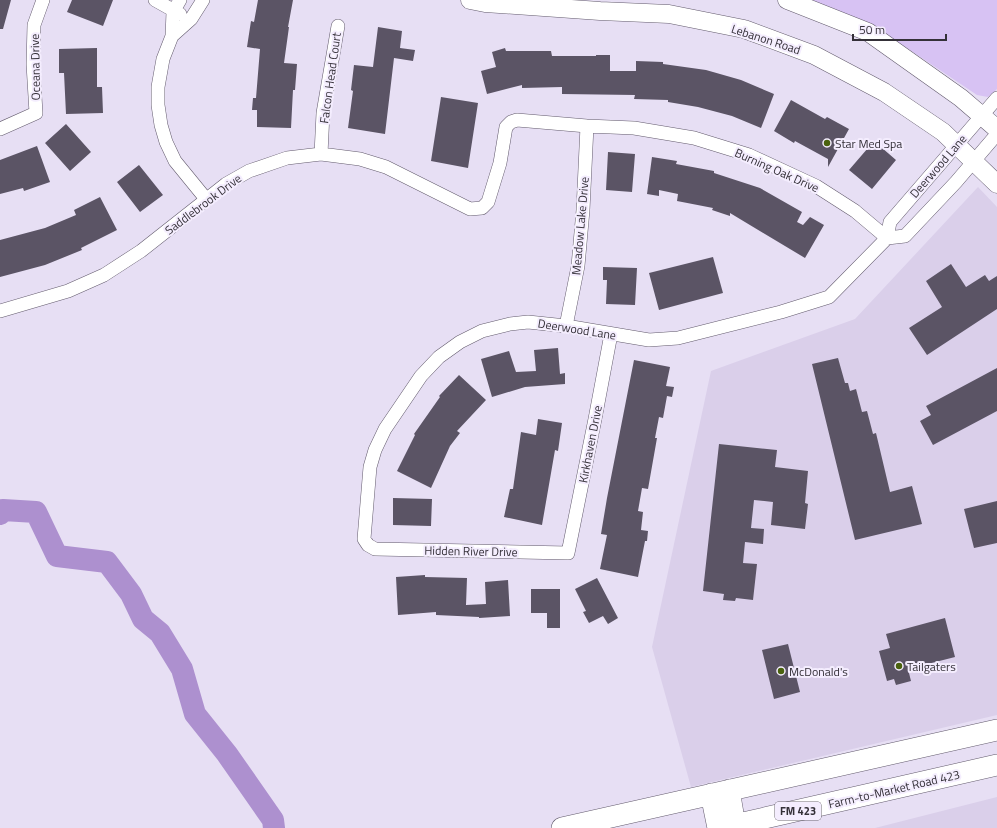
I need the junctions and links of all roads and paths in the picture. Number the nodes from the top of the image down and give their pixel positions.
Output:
1 (43, 0) edge
2 (155, 0) edge
3 (180, 0) edge
4 (203, 0) edge
5 (470, 0) edge
6 (787, 0) edge
7 (173, 12) junction
8 (191, 19) junction
9 (338, 26) dead end
10 (172, 36) junction
11 (997, 98) edge
12 (982, 116) junction
13 (587, 126) junction
14 (0, 129) edge
15 (997, 129) edge
16 (997, 134) edge
17 (956, 144) junction
18 (321, 154) junction
19 (974, 161) junction
20 (997, 184) edge
21 (206, 199) junction
22 (482, 208) joint
23 (887, 238) junction
24 (0, 311) edge
25 (566, 326) junction
26 (611, 334) junction
27 (375, 549) joint
28 (568, 553) joint
29 (997, 730) edge
30 (997, 765) edge
31 (720, 792) junction
32 (725, 827) edge
33 (562, 828) edge

1 - 14 street, Oceana Drive
2 - 7 street
3 - 7 street
4 - 8 street
5 - 17 main road, Lebanon Road
6 - 12 main road
7 - 8 street
7 - 10 street
8 - 10 street
9 - 18 street, Falcon Head Court
10 - 21 street
11 - 12 street, Deerwood Lane
12 - 15 main road
12 - 17 street, Deerwood Lane
13 - 22 street, Burning Oak Drive
13 - 23 street, Burning Oak Drive
13 - 25 street, Meadow Lake Drive
16 - 19 street, Deerwood Lane
17 - 19 main road, Lebanon Road
17 - 23 street, Deerwood Lane
18 - 21 street, Saddlebrook Drive
18 - 22 street, Saddlebrook Drive
19 - 20 main road, Lebanon Road
19 - 23 street, Deerwood Lane
21 - 24 street, Saddlebrook Drive
23 - 26 street, Deerwood Lane
25 - 26 street, Deerwood Lane
25 - 27 street, Deerwood Lane
26 - 28 street, Kirkhaven Drive
27 - 28 street, Hidden River Drive
29 - 31 main road
30 - 32 main road, Farm-to-Market Road 423 / FM 423
31 - 32 main road
31 - 33 main road

